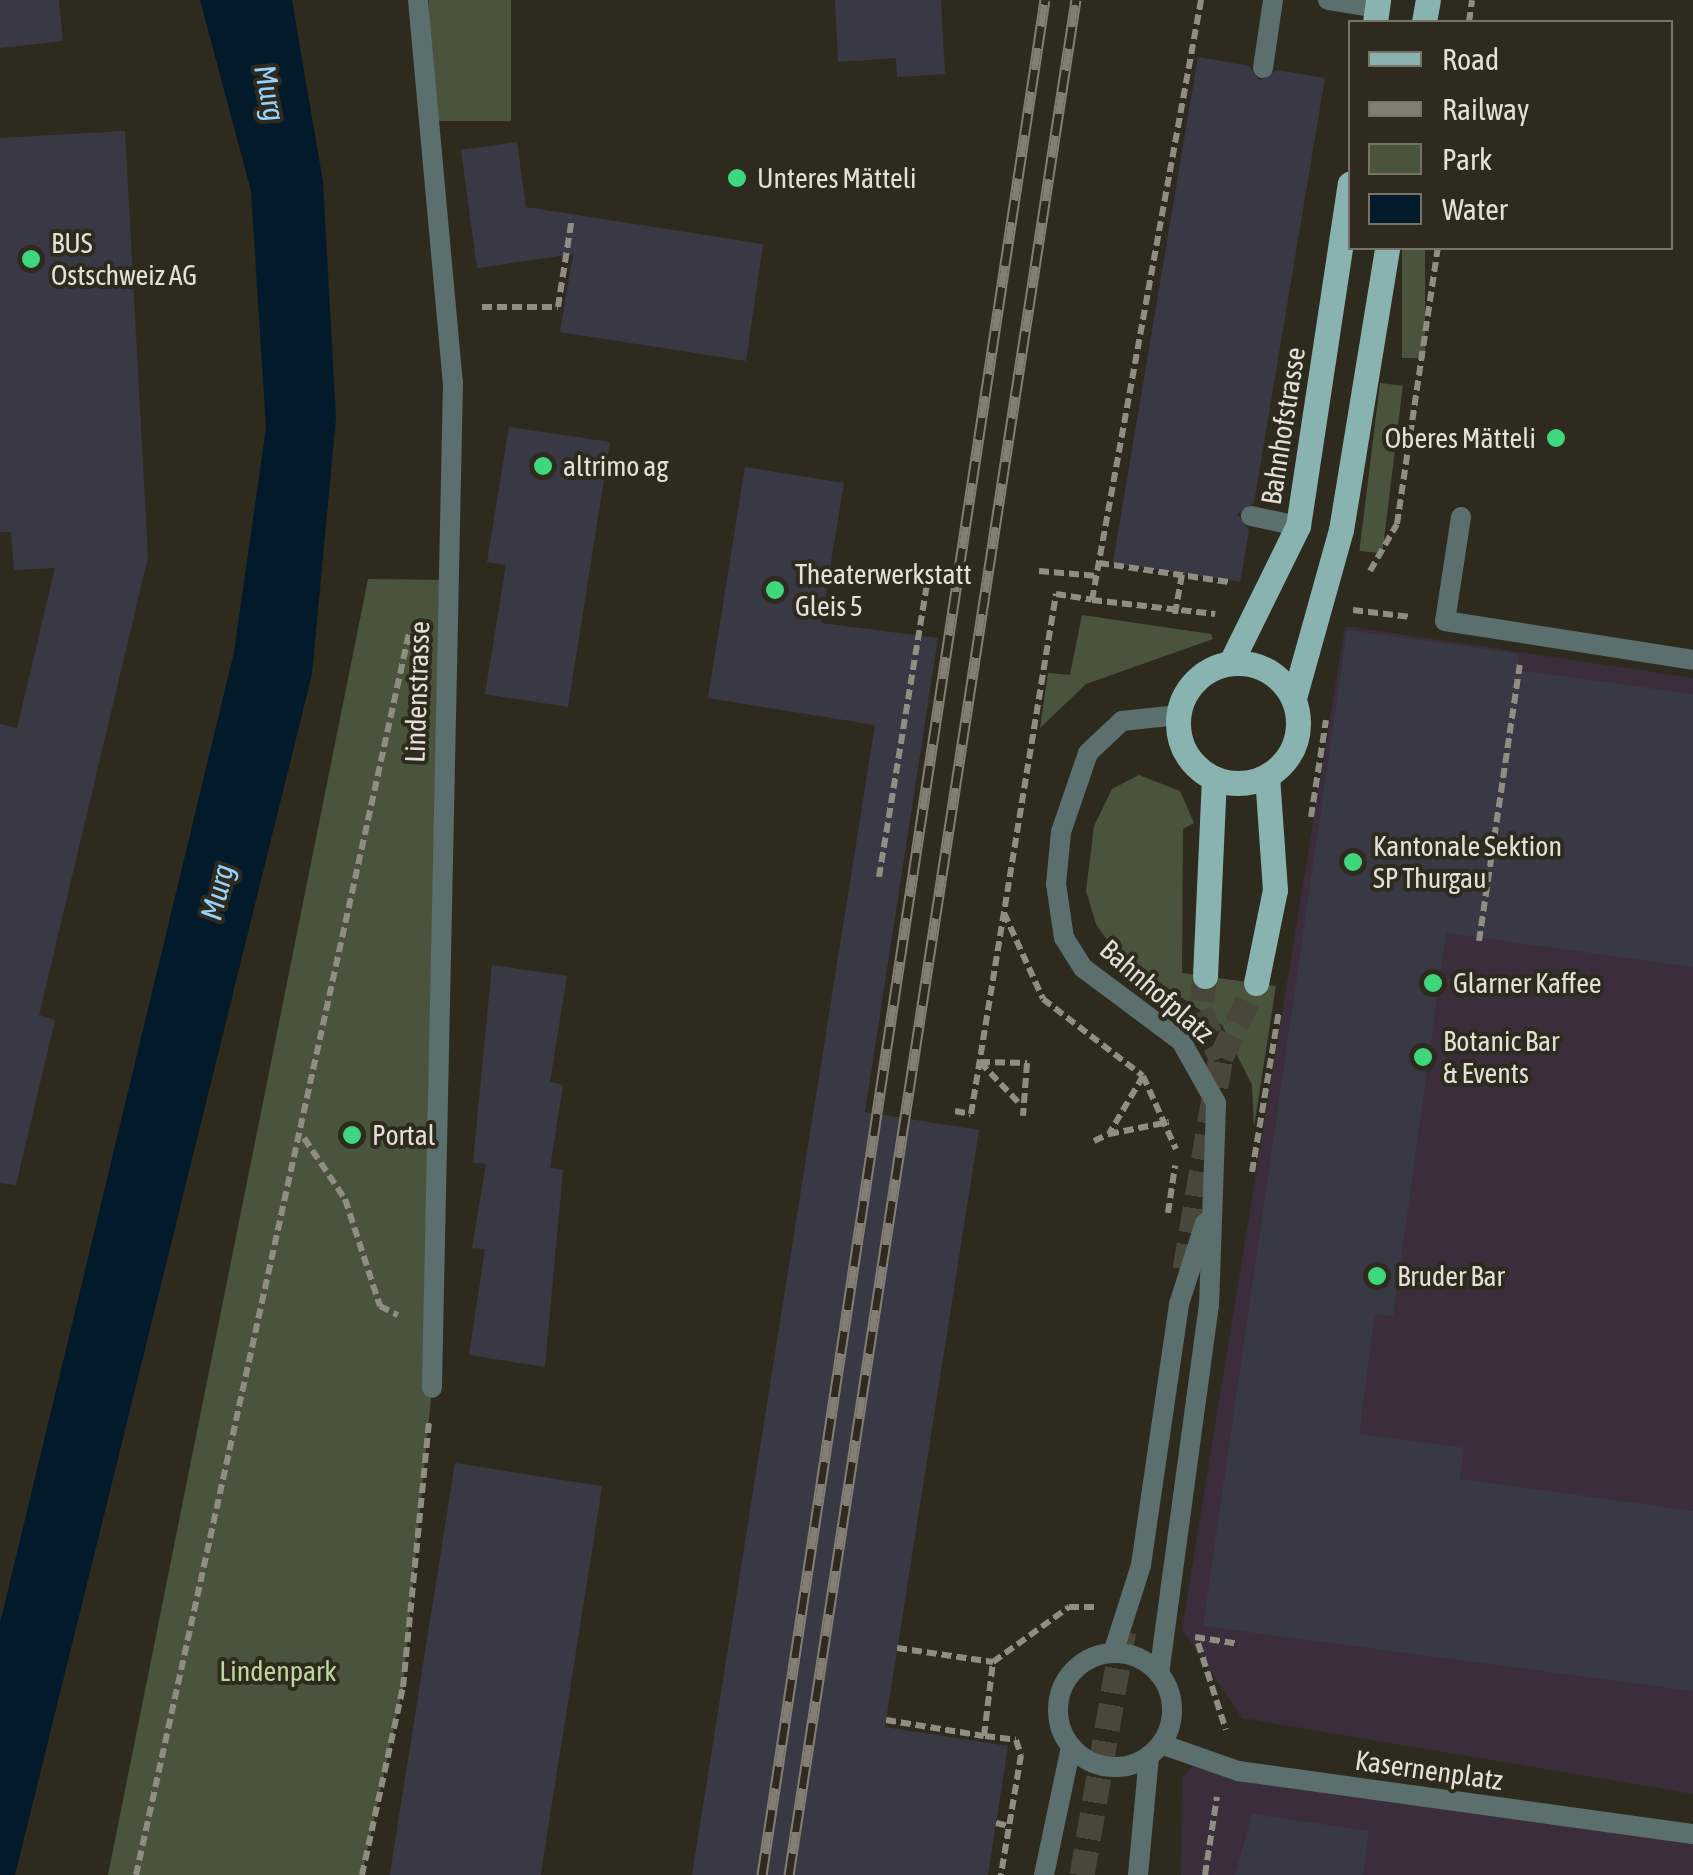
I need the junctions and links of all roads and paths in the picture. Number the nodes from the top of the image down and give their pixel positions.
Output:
1 (418, 0) edge
2 (1201, 0) edge
3 (1272, 0) edge
4 (1328, 0) edge
5 (1377, 10) edge
6 (1262, 68) dead end
7 (1348, 197) edge
8 (572, 218) dead end
9 (1387, 250) edge
10 (1438, 250) edge
11 (451, 308) junction
12 (1251, 516) dead end
13 (1461, 517) dead end
14 (1298, 526) junction
15 (1099, 563) junction
16 (1039, 571) dead end
17 (929, 572) dead end
18 (1182, 575) junction
19 (1097, 576) junction
20 (1365, 577) dead end
21 (1248, 583) dead end
22 (1046, 592) dead end
23 (1056, 594) junction
24 (1092, 600) junction
25 (1342, 609) dead end
26 (1223, 613) dead end
27 (1175, 614) junction
28 (413, 615) dead end
29 (1445, 621) junction
30 (1524, 634) junction
31 (1693, 660) edge
32 (1231, 662) junction
33 (1294, 698) junction
34 (1178, 715) junction
35 (1267, 776) junction
36 (1214, 779) junction
37 (879, 878) dead end
38 (1002, 908) junction
39 (1479, 941) dead end
40 (1205, 976) tunnel mouth
41 (1256, 983) tunnel mouth
42 (980, 1062) junction
43 (1143, 1076) junction
44 (1018, 1102) junction
45 (955, 1111) dead end
46 (1023, 1116) dead end
47 (1169, 1122) junction
48 (1109, 1134) junction
49 (304, 1137) junction
50 (1094, 1141) dead end
51 (1212, 1202) junction
52 (1165, 1232) dead end
53 (433, 1319) junction
54 (432, 1388) joint
55 (1106, 1607) dead end
56 (1194, 1637) dead end
57 (1238, 1644) dead end
58 (897, 1648) dead end
59 (1113, 1653) junction
60 (993, 1662) junction
61 (1160, 1674) junction
62 (886, 1720) dead end
63 (984, 1736) junction
64 (1071, 1747) junction
65 (1155, 1750) junction
66 (1219, 1780) dead end
67 (996, 1824) dead end
68 (1009, 1826) junction
69 (1693, 1834) edge
70 (136, 1875) edge
71 (362, 1875) edge
72 (1001, 1875) edge
73 (1044, 1875) edge
74 (1138, 1875) edge
75 (1205, 1875) edge

1 - 11 street, Lindenstrasse
2 - 15 path
3 - 6 street
4 - 5 street
7 - 14 main road, Bahnhofstrasse
8 - 11 path
9 - 33 main road
10 - 20 path
11 - 53 street, Lindenstrasse
12 - 14 street
13 - 29 street
14 - 32 main road, Bahnhofstrasse
15 - 18 path
15 - 19 path
16 - 19 path
17 - 37 path
18 - 21 path
18 - 27 path
19 - 24 path
22 - 23 path
23 - 24 path
23 - 38 path
24 - 27 path
25 - 29 path
26 - 27 path
28 - 49 path
29 - 30 street
30 - 31 street
30 - 39 path
32 - 33 main road
32 - 34 main road
33 - 35 main road
34 - 36 main road
34 - 51 street, Bahnhofplatz
35 - 36 main road
35 - 41 main road
36 - 40 main road
38 - 42 path
38 - 43 path
42 - 44 path
42 - 44 path
42 - 45 path
43 - 47 path
43 - 48 path
44 - 46 path
47 - 48 path
47 - 52 path
48 - 50 path
49 - 53 path
49 - 70 path
51 - 59 street, Bahnhofplatz
51 - 61 street, Bahnhofplatz
53 - 54 street, Lindenstrasse
54 - 71 path
55 - 60 path
56 - 57 path
58 - 60 path
59 - 61 street
59 - 64 street
60 - 63 path
61 - 65 street
62 - 63 path
63 - 68 path
64 - 65 street
64 - 73 street
65 - 69 street, Kasernenplatz
65 - 74 street
66 - 75 path
67 - 68 path
68 - 72 path

